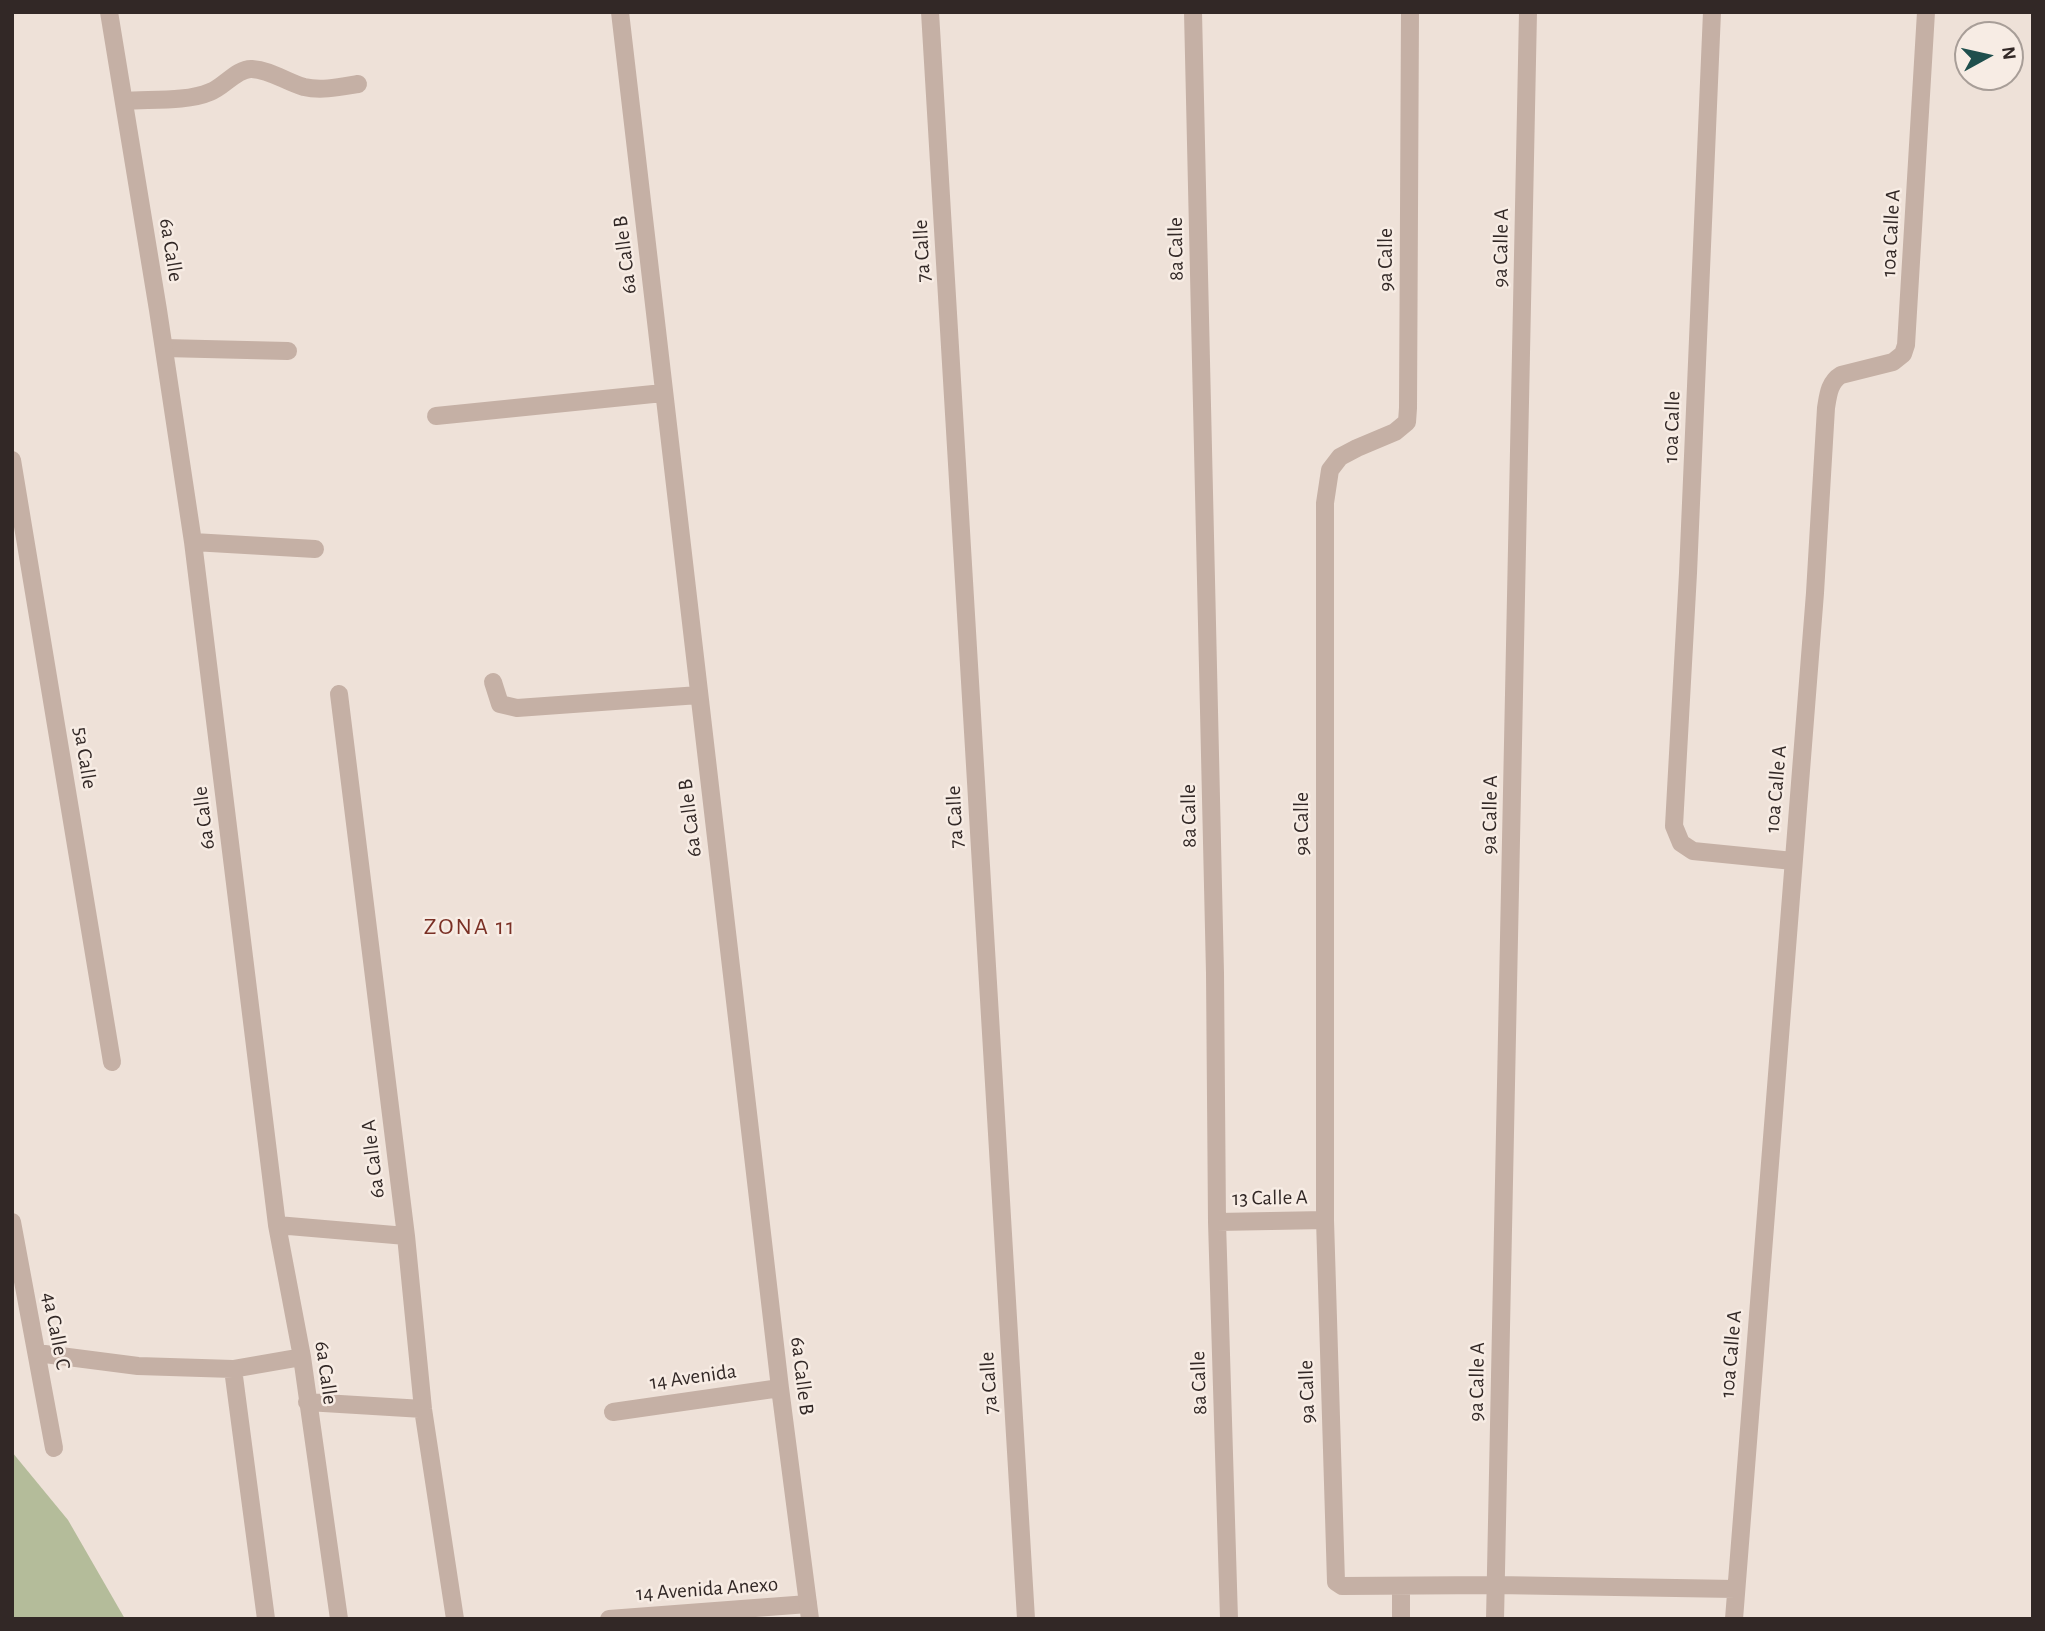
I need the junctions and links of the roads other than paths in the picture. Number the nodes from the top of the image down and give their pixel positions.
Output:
1 (109, 12) edge
2 (620, 12) edge
3 (930, 12) edge
4 (1194, 12) edge
5 (1410, 12) edge
6 (1528, 12) edge
7 (1712, 12) edge
8 (1926, 12) edge
9 (358, 84) dead end
10 (124, 101) junction
11 (164, 348) junction
12 (288, 351) dead end
13 (663, 393) junction
14 (436, 416) dead end
15 (12, 460) edge
16 (193, 542) junction
17 (315, 549) dead end
18 (494, 682) dead end
19 (340, 694) dead end
20 (699, 695) junction
21 (1793, 861) junction
22 (112, 1062) dead end
23 (1325, 1220) junction
24 (12, 1222) edge
25 (1217, 1222) junction
26 (277, 1224) junction
27 (406, 1237) junction
28 (37, 1353) junction
29 (302, 1357) junction
30 (233, 1369) junction
31 (780, 1388) junction
32 (307, 1402) junction
33 (423, 1409) junction
34 (613, 1412) dead end
35 (54, 1448) dead end
36 (1496, 1585) junction
37 (1401, 1586) junction
38 (1735, 1589) junction
39 (809, 1611) edge
40 (266, 1619) edge
41 (339, 1619) edge
42 (455, 1619) edge
43 (609, 1619) edge
44 (1026, 1619) edge
45 (1228, 1619) edge
46 (1401, 1619) edge
47 (1495, 1619) edge
48 (1734, 1619) edge

1 - 10 street, 6a Calle
2 - 13 street, 6a Calle B
3 - 44 street, 7a Calle
4 - 25 street, 8a Calle
5 - 23 street, 9a Calle
6 - 36 street, 9a Calle A
7 - 21 street, 10a Calle
8 - 21 street, 10a Calle A
9 - 10 street
10 - 11 street, 6a Calle
11 - 12 street
11 - 16 street, 6a Calle
13 - 14 street
13 - 20 street, 6a Calle B
15 - 22 street, 5a Calle
16 - 17 street
16 - 26 street, 6a Calle
18 - 20 street
19 - 27 street, 6a Calle A
20 - 31 street, 6a Calle B
21 - 38 street, 10a Calle A
23 - 25 street, 13 Calle A
23 - 37 street, 9a Calle
24 - 28 street, 4a Calle C
25 - 45 street, 8a Calle
26 - 27 street
26 - 29 street, 6a Calle
27 - 33 street, 6a Calle A
28 - 30 street
28 - 35 street, 4a Calle C
29 - 30 street
29 - 32 street, 6a Calle
30 - 40 street
31 - 34 street, 14 Avenida
31 - 39 street, 6a Calle B
32 - 33 street
32 - 41 street, 6a Calle
33 - 42 street, 6a Calle A
36 - 37 street
36 - 38 street
36 - 47 street, 9a Calle A
37 - 46 street
38 - 48 street, 10a Calle A
39 - 43 street, 14 Avenida Anexo

